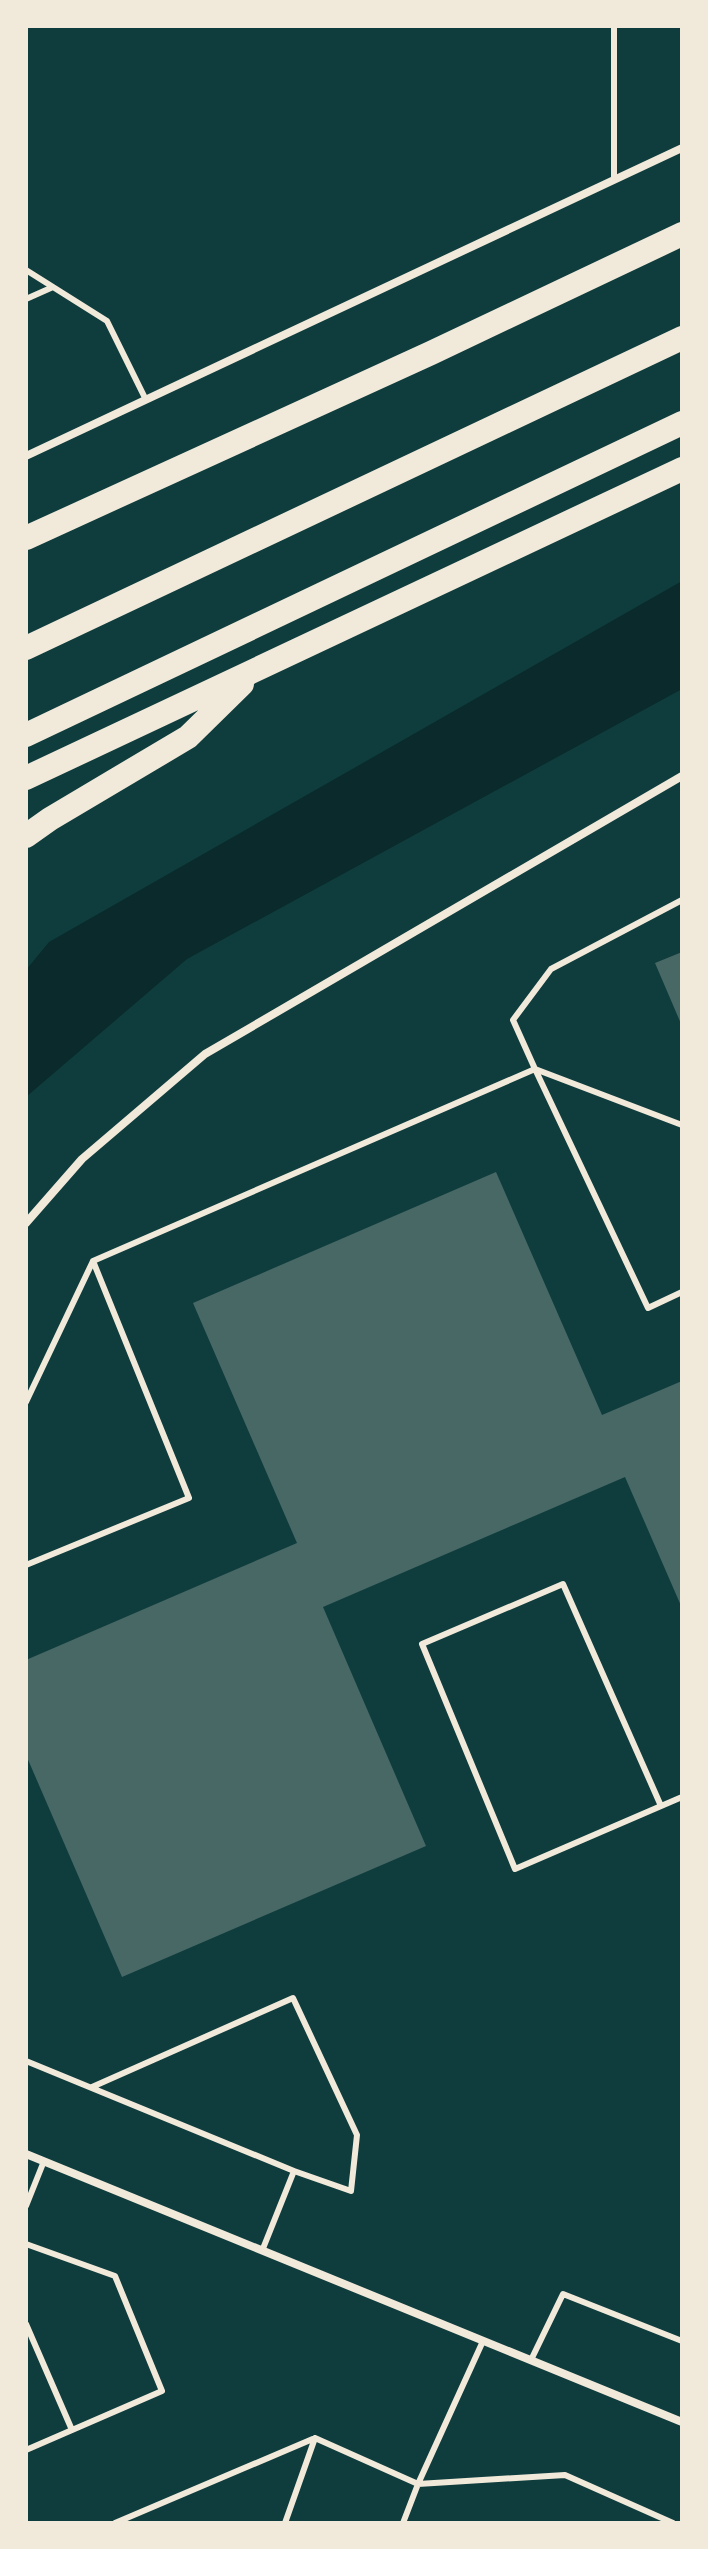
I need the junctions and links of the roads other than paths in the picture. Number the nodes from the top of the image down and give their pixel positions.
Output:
1 (614, 26) edge
2 (682, 148) edge
3 (614, 180) junction
4 (682, 234) edge
5 (26, 270) edge
6 (53, 287) junction
7 (26, 299) edge
8 (682, 338) edge
9 (146, 400) junction
10 (682, 423) edge
11 (26, 456) edge
12 (682, 469) edge
13 (26, 538) edge
14 (26, 648) edge
15 (258, 669) junction
16 (26, 735) edge
17 (682, 776) edge
18 (26, 778) edge
19 (26, 836) edge
20 (682, 900) edge
21 (535, 1069) junction
22 (682, 1125) edge
23 (26, 1223) edge
24 (93, 1261) junction
25 (682, 1292) edge
26 (26, 1402) edge
27 (26, 1565) edge
28 (682, 1797) edge
29 (661, 1806) junction
30 (26, 2061) edge
31 (92, 2087) junction
32 (26, 2154) edge
33 (44, 2161) junction
34 (294, 2171) junction
35 (26, 2206) edge
36 (26, 2244) edge
37 (262, 2251) junction
38 (26, 2324) edge
39 (483, 2341) junction
40 (682, 2341) edge
41 (531, 2360) junction
42 (682, 2422) edge
43 (72, 2430) junction
44 (315, 2438) junction
45 (26, 2450) edge
46 (418, 2484) junction
47 (115, 2523) edge
48 (285, 2523) edge
49 (403, 2523) edge
50 (673, 2523) edge

1 - 3 lane
2 - 3 street
3 - 9 street
4 - 13 highway
5 - 6 lane
6 - 7 lane
6 - 9 lane
8 - 14 highway
9 - 11 street
10 - 16 highway
12 - 15 highway
15 - 18 highway
15 - 19 highway
17 - 23 street
20 - 21 lane
21 - 22 lane
21 - 24 lane
21 - 25 lane
24 - 26 lane
24 - 27 lane
28 - 29 lane
29 - 29 lane
30 - 31 lane
31 - 34 lane
31 - 34 lane
32 - 33 street
33 - 35 lane
33 - 37 street
34 - 37 lane
36 - 43 lane
37 - 39 street
38 - 43 lane
39 - 41 street
39 - 46 lane
40 - 41 lane
41 - 42 street
43 - 45 lane
44 - 46 lane
44 - 47 lane
44 - 48 lane
46 - 49 lane
46 - 50 lane

